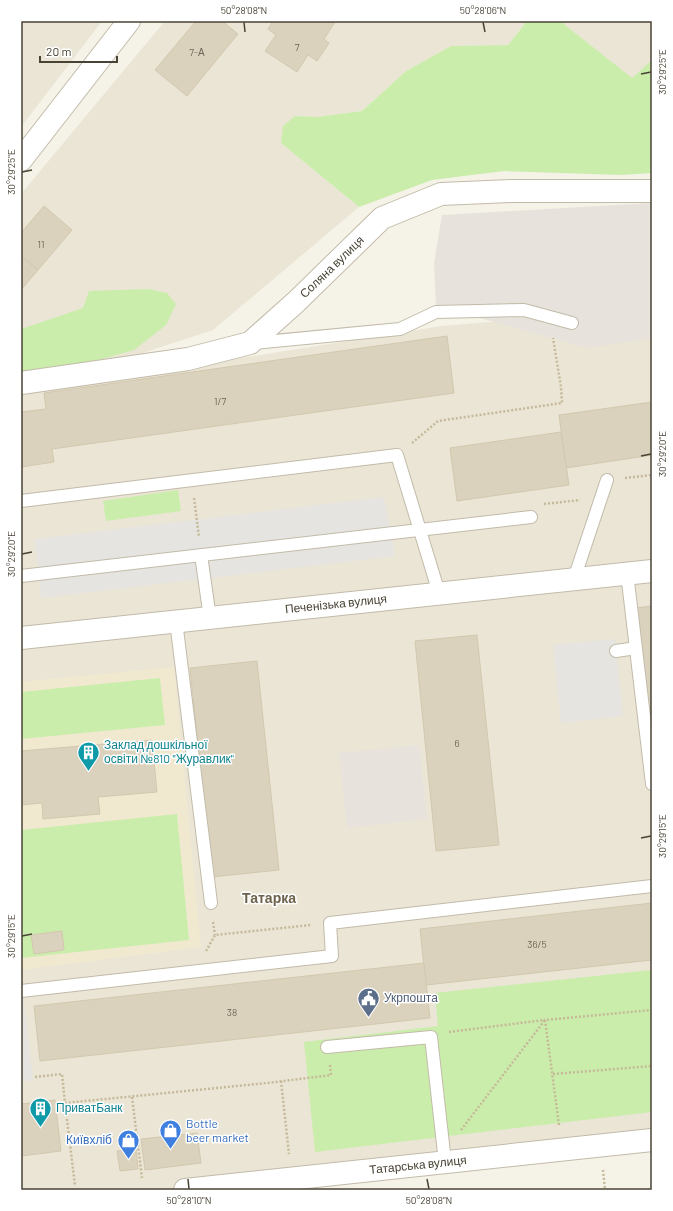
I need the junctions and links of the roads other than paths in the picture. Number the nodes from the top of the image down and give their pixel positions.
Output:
1 (129, 21) edge
2 (21, 160) edge
3 (652, 191) edge
4 (572, 323) dead end
5 (250, 343) junction
6 (21, 383) edge
7 (607, 480) road end
8 (21, 501) edge
9 (531, 517) dead end
10 (420, 530) junction
11 (201, 555) junction
12 (652, 571) edge
13 (627, 574) junction
14 (21, 576) edge
15 (574, 579) junction
16 (439, 593) junction
17 (210, 618) junction
18 (176, 621) junction
19 (21, 638) edge
20 (636, 648) junction
21 (616, 652) dead end
22 (652, 784) edge
23 (652, 886) edge
24 (211, 903) dead end
25 (21, 991) edge
26 (327, 1047) road end
27 (652, 1140) edge
28 (445, 1162) junction
29 (242, 1187) edge
30 (185, 1190) edge

1 - 2 street
3 - 5 street, Соляна вулиця
4 - 5 lane
5 - 6 street, Соляна вулиця
7 - 15 lane
8 - 10 lane
9 - 10 lane
10 - 11 lane
10 - 16 lane
11 - 14 lane
11 - 17 lane
12 - 13 street, Печенізька вулиця
13 - 15 street, Печенізька вулиця
13 - 20 lane
15 - 16 street, Печенізька вулиця
16 - 17 street, Печенізька вулиця
17 - 18 street, Печенізька вулиця
18 - 19 street, Печенізька вулиця
18 - 24 lane
20 - 21 lane
20 - 22 lane
23 - 25 lane
26 - 28 lane
27 - 28 street, Татарська вулиця
28 - 29 street, Татарська вулиця
29 - 30 street, Татарська вулиця

